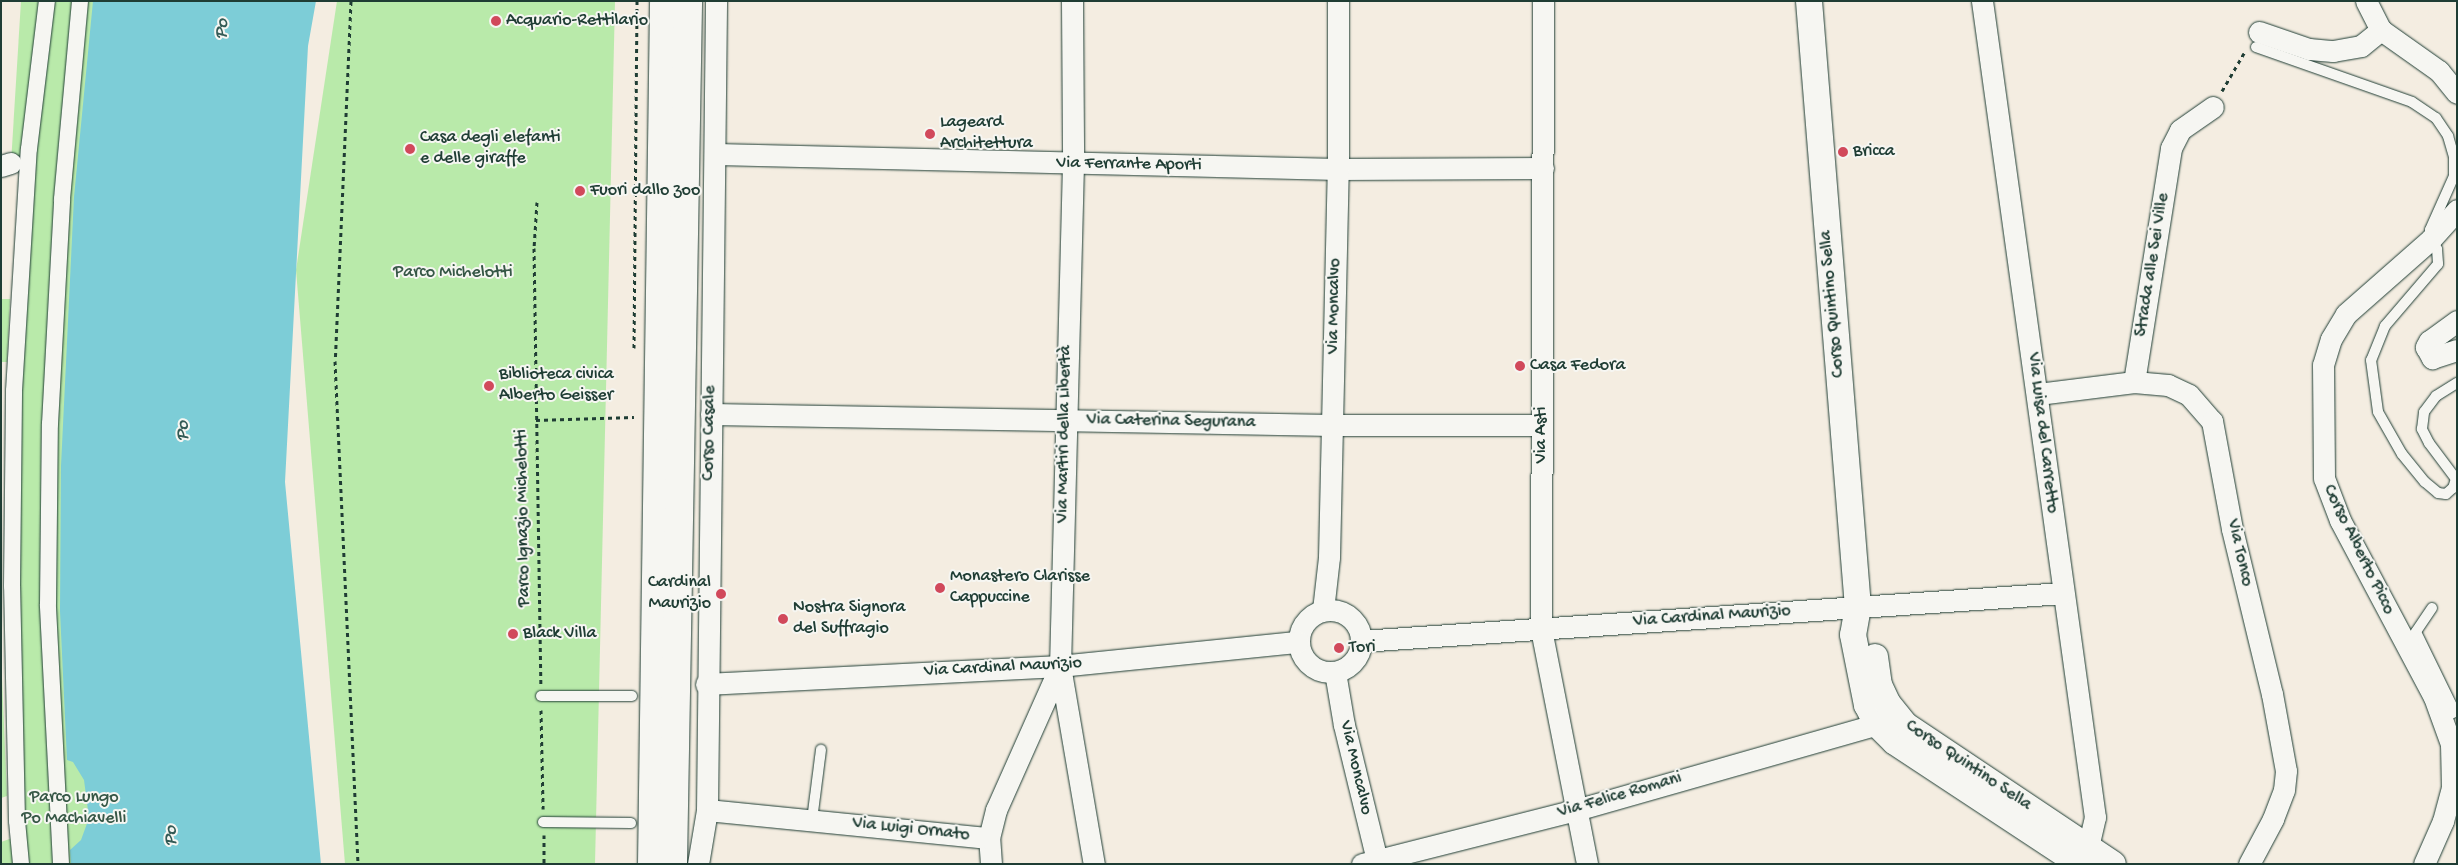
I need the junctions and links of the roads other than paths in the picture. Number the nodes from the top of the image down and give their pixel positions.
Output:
1 (47, 1) edge
2 (80, 1) edge
3 (664, 1) edge
4 (688, 1) edge
5 (716, 1) edge
6 (1072, 1) edge
7 (1338, 1) edge
8 (1543, 1) edge
9 (1809, 1) edge
10 (1982, 1) edge
11 (2366, 1) edge
12 (2381, 30) junction
13 (2257, 40) joint
14 (2448, 70) edge
15 (2456, 92) edge
16 (2212, 107) road end
17 (716, 154) junction
18 (1073, 164) junction
19 (1543, 168) junction
20 (1338, 169) junction
21 (2457, 210) edge
22 (2431, 240) junction
23 (2457, 321) edge
24 (2457, 350) edge
25 (2134, 382) junction
26 (2457, 383) edge
27 (2038, 394) junction
28 (711, 414) junction
29 (1065, 419) junction
30 (1332, 425) junction
31 (1542, 425) junction
32 (2063, 593) junction
33 (1858, 607) junction
34 (2432, 608) dead end
35 (1323, 610) junction
36 (1541, 629) junction
37 (1361, 641) junction
38 (1298, 642) junction
39 (1060, 666) junction
40 (1335, 672) junction
41 (706, 684) junction
42 (541, 696) road end
43 (632, 696) dead end
44 (2442, 718) junction
45 (1877, 724) junction
46 (821, 750) dead end
47 (2454, 761) edge
48 (707, 810) junction
49 (1576, 810) junction
50 (812, 820) junction
51 (543, 822) road end
52 (631, 823) dead end
53 (989, 838) junction
54 (2086, 858) edge
55 (1373, 862) edge
56 (21, 864) edge
57 (61, 864) edge
58 (652, 864) edge
59 (675, 864) edge
60 (698, 864) edge
61 (991, 864) edge
62 (1094, 864) edge
63 (1587, 864) edge
64 (2113, 864) edge
65 (2249, 864) edge
66 (2424, 864) edge

1 - 56 street
2 - 57 street
3 - 58 main road
4 - 59 main road, Corso Casale
5 - 17 street, Corso Casale
6 - 18 street, Via Martiri della Libertà
7 - 20 street, Via Moncalvo
8 - 19 street, Via Asti
9 - 33 street, Corso Quintino Sella
10 - 27 street, Via Luisa del Carretto
11 - 12 street
12 - 13 street
12 - 14 street
13 - 22 lane
14 - 15 street
16 - 25 street, Strada alle Sei Ville
17 - 18 street, Via Ferrante Aporti
17 - 28 street, Corso Casale
18 - 20 street, Via Ferrante Aporti
18 - 29 street, Via Martiri della Libertà
19 - 20 street, Via Ferrante Aporti
19 - 31 street, Via Asti
20 - 30 street, Via Moncalvo
21 - 22 street, Corso Alberto Picco
22 - 26 lane
22 - 44 street, Corso Alberto Picco
23 - 24 street
25 - 27 street, Via Tonco
25 - 65 street, Via Tonco
27 - 32 street, Via Luisa del Carretto
28 - 29 street, Via Caterina Segurana
28 - 41 street, Corso Casale
29 - 30 street, Via Caterina Segurana
29 - 39 street, Via Martiri della Libertà
30 - 31 street, Via Caterina Segurana
30 - 35 street, Via Moncalvo
31 - 36 street, Via Asti
32 - 33 street, Via Cardinal Maurizio
32 - 54 street, Via Luisa del Carretto
33 - 36 street, Via Cardinal Maurizio
33 - 45 street, Corso Quintino Sella
33 - 54 street, Corso Quintino Sella
34 - 44 lane
35 - 37 street
35 - 38 street
36 - 37 street, Via Cardinal Maurizio
36 - 49 street, Via Asti
37 - 40 street
38 - 39 street, Via Cardinal Maurizio
38 - 40 street
39 - 41 street, Via Cardinal Maurizio
39 - 53 street, Via Luigi Ornato
39 - 62 street, Via Martiri della Libertà
40 - 55 street, Via Moncalvo
41 - 48 street, Corso Casale
42 - 43 lane
44 - 47 street, Corso Alberto Picco
45 - 49 street, Via Felice Romani
45 - 54 street, Corso Quintino Sella
46 - 50 lane
47 - 66 street, Corso Alberto Picco
48 - 50 street, Via Luigi Ornato
48 - 59 street
48 - 60 street, Corso Casale
49 - 55 street, Via Felice Romani
49 - 63 street, Via Asti
50 - 53 street, Via Luigi Ornato
51 - 52 lane
53 - 61 street
54 - 64 street, Corso Quintino Sella

